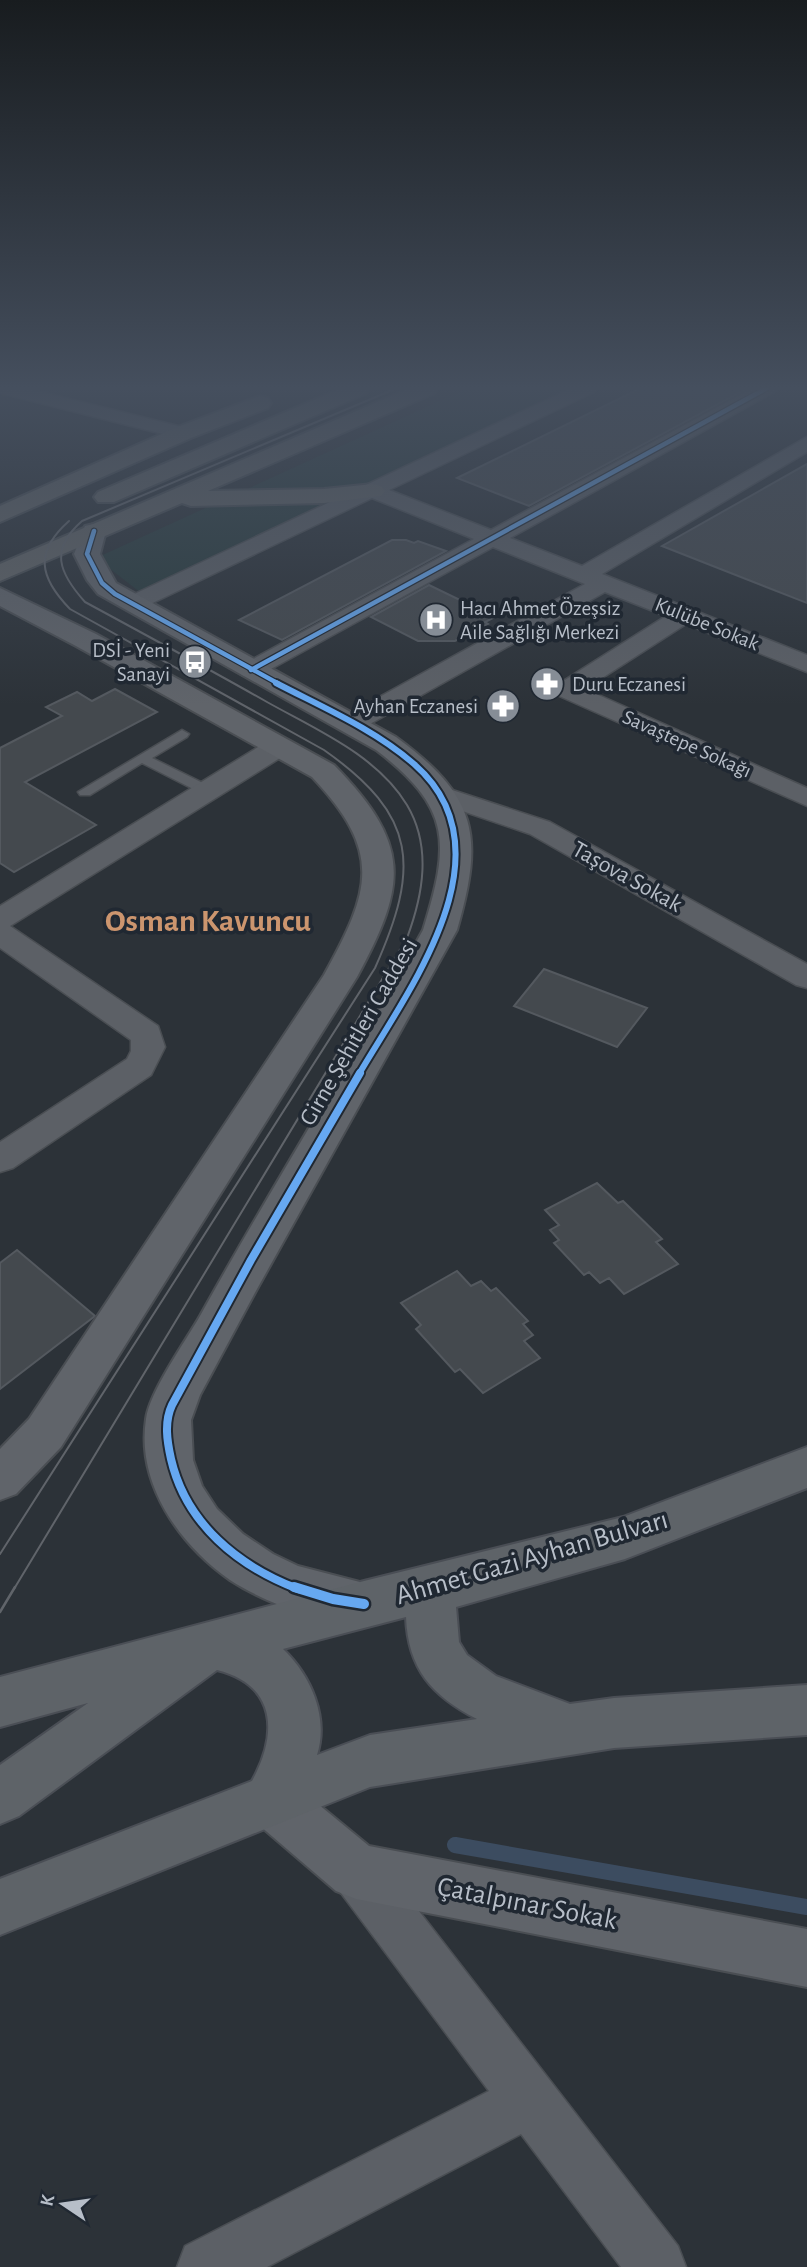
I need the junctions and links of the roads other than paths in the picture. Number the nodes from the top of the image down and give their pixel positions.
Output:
1 (48, 494) edge
2 (139, 494) edge
3 (181, 494) edge
4 (346, 494) edge
5 (367, 494) edge
6 (380, 494) edge
7 (573, 494) edge
8 (727, 494) edge
9 (164, 501) junction
10 (0, 514) edge
11 (87, 519) junction
12 (492, 538) junction
13 (7, 564) edge
14 (594, 579) junction
15 (134, 603) junction
16 (5, 612) edge
17 (684, 615) junction
18 (805, 660) edge
19 (251, 670) junction
20 (352, 723) junction
21 (182, 734) dead end
22 (278, 747) junction
23 (142, 758) junction
24 (208, 791) junction
25 (85, 792) dead end
26 (440, 794) junction
27 (807, 798) edge
28 (4, 938) edge
29 (807, 978) edge
30 (0, 1159) edge
31 (807, 1467) edge
32 (0, 1480) edge
33 (432, 1589) junction
34 (364, 1604) junction
35 (211, 1645) junction
36 (0, 1702) edge
37 (807, 1710) edge
38 (569, 1730) junction
39 (0, 1797) edge
40 (271, 1800) junction
41 (356, 1871) junction
42 (0, 1906) edge
43 (807, 1958) edge
44 (530, 2100) junction
45 (206, 2267) edge
46 (657, 2267) edge

1 - 10 highway
2 - 11 highway
3 - 9 highway
4 - 9 highway
5 - 15 street
6 - 12 street, Kulübe Sokak
7 - 12 street
8 - 14 street
9 - 11 highway
11 - 13 highway
11 - 15 street, Girne Şehitleri Caddesi
12 - 14 street, Kulübe Sokak
12 - 19 street
14 - 17 street, Kulübe Sokak
14 - 20 street
15 - 19 street, Girne Şehitleri Caddesi
16 - 22 street, Girne Şehitleri Caddesi
17 - 18 street, Kulübe Sokak
17 - 27 street, Savaştepe Sokağı
19 - 20 street, Girne Şehitleri Caddesi
20 - 26 street, Girne Şehitleri Caddesi
21 - 23 lane
22 - 24 street
22 - 32 street, Girne Şehitleri Caddesi
23 - 24 lane
23 - 25 lane
24 - 28 street
26 - 29 street, Taşova Sokak
26 - 34 street, Girne Şehitleri Caddesi
28 - 30 street
31 - 33 main road, Ahmet Gazi Ayhan Bulvarı
33 - 34 main road, Ahmet Gazi Ayhan Bulvarı
33 - 38 main road
34 - 35 main road, Ahmet Gazi Ayhan Bulvarı
35 - 36 main road, Ahmet Gazi Ayhan Bulvarı
35 - 39 main road
35 - 40 main road
37 - 38 main road
38 - 40 main road
40 - 41 street, Çatalpınar Sokak
40 - 42 main road
41 - 43 street, Çatalpınar Sokak
41 - 44 street
44 - 45 street
44 - 46 street

